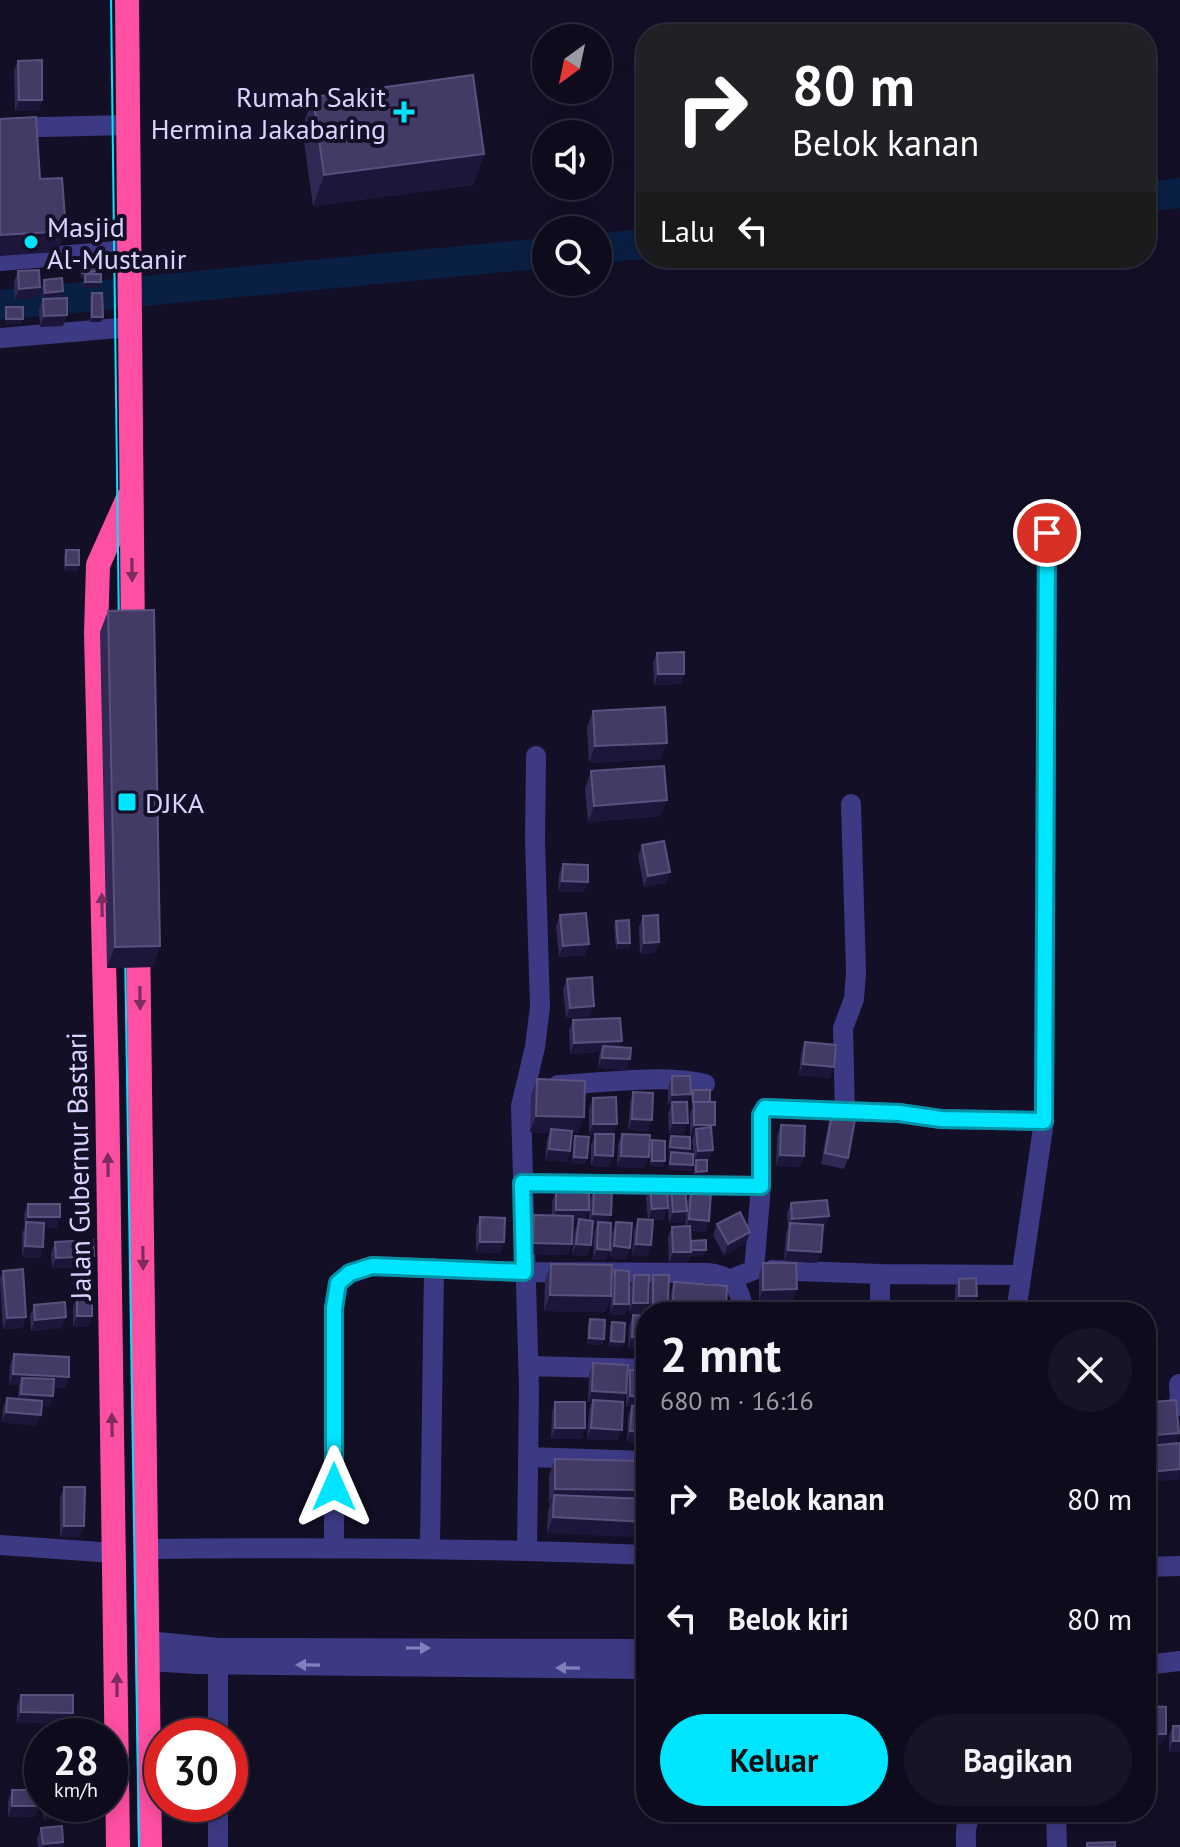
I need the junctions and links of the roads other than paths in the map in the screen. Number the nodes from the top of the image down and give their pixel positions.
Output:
1 (127, 0) edge
2 (128, 125) junction
3 (0, 128) edge
4 (128, 250) junction
5 (0, 261) edge
6 (131, 327) junction
7 (0, 338) edge
8 (130, 492) junction
9 (1047, 533) dead end
10 (133, 665) edge
11 (536, 756) dead end
12 (851, 804) dead end
13 (138, 916) edge
14 (107, 1083) junction
15 (705, 1084) dead end
16 (523, 1087) junction
17 (141, 1089) junction
18 (845, 1113) junction
19 (1044, 1121) junction
20 (522, 1183) junction
21 (761, 1186) junction
22 (434, 1268) junction
23 (754, 1270) junction
24 (524, 1272) junction
25 (880, 1274) junction
26 (1020, 1275) junction
27 (731, 1279) junction
28 (742, 1302) edge
29 (880, 1302) edge
30 (1017, 1302) edge
31 (528, 1366) junction
32 (636, 1369) edge
33 (1179, 1384) edge
34 (1180, 1406) edge
35 (528, 1457) junction
36 (636, 1461) edge
37 (0, 1545) edge
38 (334, 1547) junction
39 (430, 1548) junction
40 (146, 1549) junction
41 (527, 1550) junction
42 (114, 1553) junction
43 (636, 1555) edge
44 (1180, 1566) edge
45 (1156, 1567) edge
46 (636, 1649) edge
47 (157, 1652) junction
48 (209, 1656) junction
49 (1180, 1661) edge
50 (1156, 1664) edge
51 (636, 1669) edge
52 (216, 1718) edge
53 (218, 1822) edge
54 (966, 1822) edge
55 (1056, 1822) edge
56 (118, 1847) edge
57 (150, 1847) edge
58 (218, 1847) edge
59 (966, 1847) edge
60 (1057, 1847) edge

1 - 2 highway, Jalan Gubernur Bastari
2 - 3 street
2 - 4 highway, Jalan Gubernur Bastari
4 - 5 street
4 - 6 highway, Jalan Gubernur Bastari
6 - 7 street
6 - 8 highway, Jalan Gubernur Bastari
8 -> 10 highway, Jalan Gubernur Bastari
14 -> 8 highway, Jalan Gubernur Bastari
9 - 19 street
11 - 16 street
12 - 18 street
13 -> 17 highway
14 - 17 highway
42 -> 14 highway, Jalan Gubernur Bastari
15 - 16 street
16 - 20 street
17 -> 40 highway
18 - 19 street
18 - 21 street
19 - 26 street
20 - 21 street
20 - 24 street
21 - 23 street
22 - 24 street
22 - 38 street
22 - 39 street
23 - 25 street
23 - 27 street
24 - 27 street
24 - 31 street
25 - 26 street
25 - 29 street
26 - 30 street
27 - 28 street
31 - 32 street
31 - 35 street
33 - 34 street
35 - 36 street
35 - 41 street
37 - 42 street
38 - 39 street
38 - 40 street
39 - 41 street
40 - 47 highway
41 - 43 street
56 -> 42 highway, Jalan Gubernur Bastari
44 - 45 street
48 -> 46 street
47 - 48 street
47 - 57 highway
51 -> 48 street
48 - 52 street
49 - 50 street
53 - 58 street
54 - 59 street
55 - 60 street

